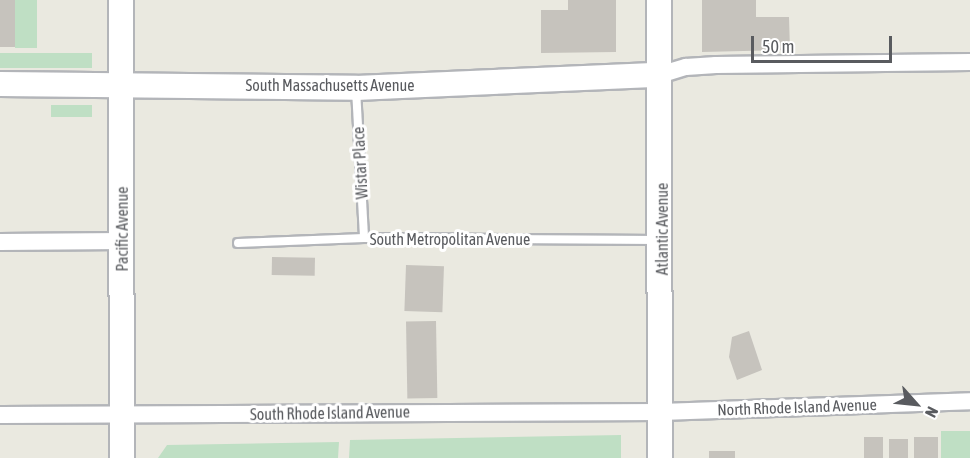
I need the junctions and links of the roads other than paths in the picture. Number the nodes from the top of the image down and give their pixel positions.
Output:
1 (121, 0) edge
2 (659, 0) edge
3 (970, 62) edge
4 (659, 75) junction
5 (122, 83) junction
6 (0, 84) edge
7 (356, 87) junction
8 (364, 238) junction
9 (662, 240) junction
10 (123, 241) junction
11 (0, 242) edge
12 (238, 243) dead end
13 (970, 401) edge
14 (661, 412) junction
15 (121, 414) junction
16 (0, 415) edge
17 (122, 458) edge
18 (660, 458) edge

1 - 5 street, Pacific Avenue
2 - 4 street, Atlantic Avenue
3 - 4 street
4 - 7 street, South Massachusetts Avenue
4 - 9 street, Atlantic Avenue
5 - 6 street, South Massachusetts Avenue
5 - 7 street, South Massachusetts Avenue
5 - 10 street, Pacific Avenue
7 - 8 lane, Wistar Place
8 - 9 lane, South Metropolitan Avenue
8 - 12 lane, South Metropolitan Avenue
9 - 14 street, Atlantic Avenue
10 - 11 street
10 - 15 street, Pacific Avenue
13 - 14 street, North Rhode Island Avenue
14 - 15 street, South Rhode Island Avenue
14 - 18 street, Atlantic Avenue
15 - 16 street, South Rhode Island Avenue
15 - 17 street, Pacific Avenue

